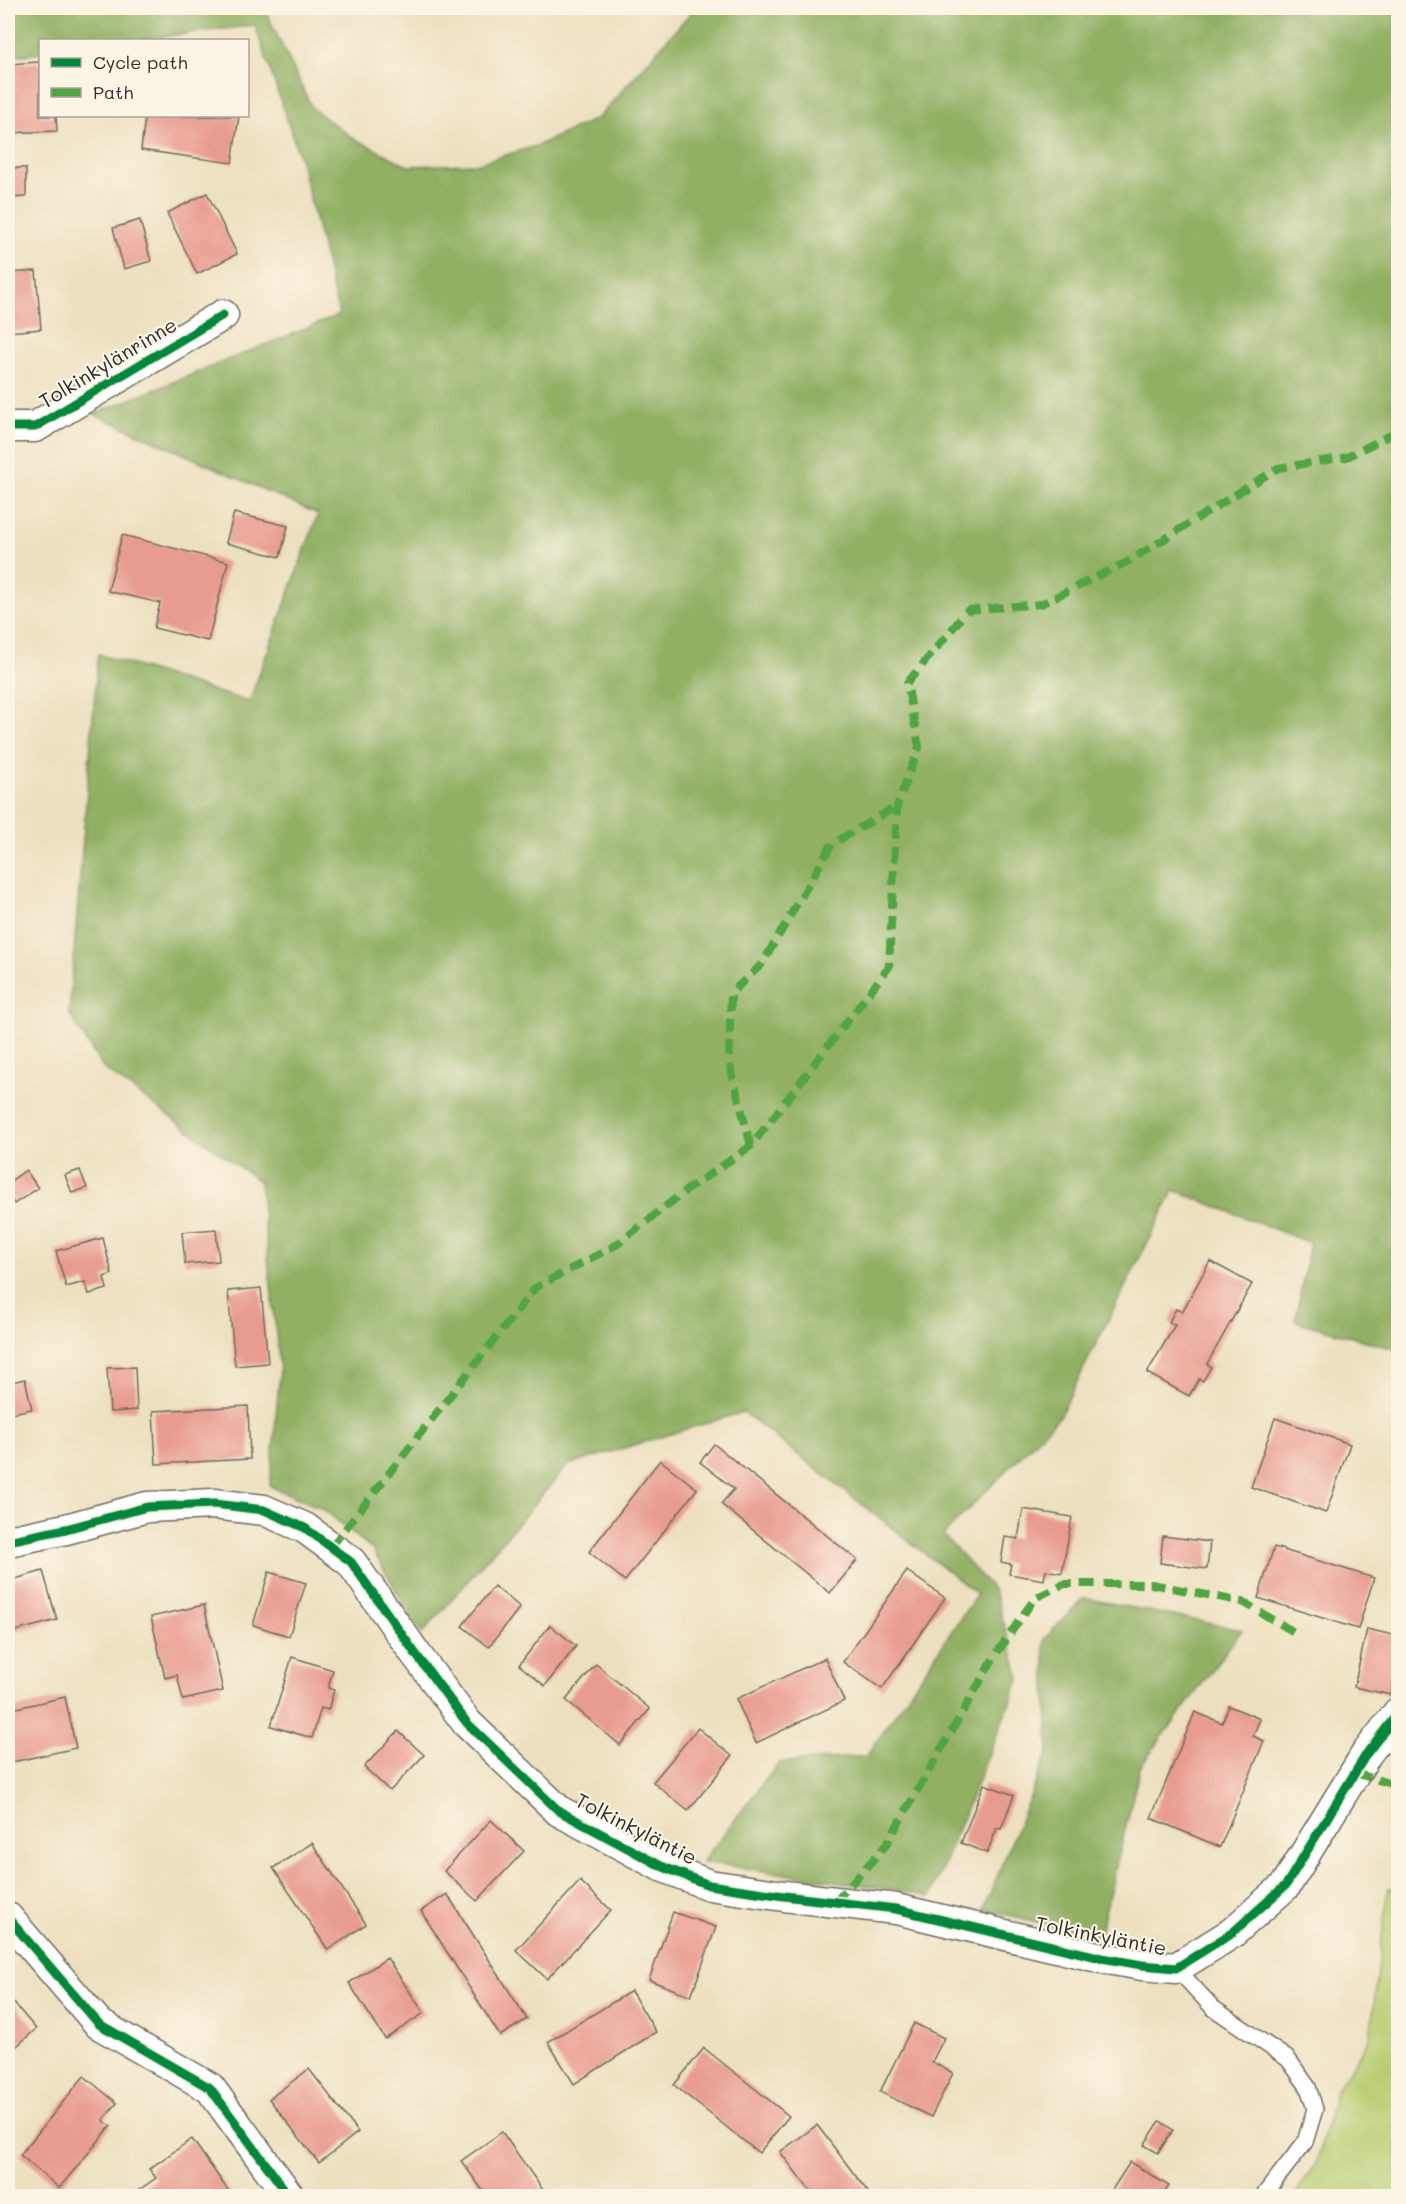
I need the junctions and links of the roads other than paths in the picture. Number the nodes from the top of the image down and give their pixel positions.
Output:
1 (223, 315) dead end
2 (8, 427) edge
3 (8, 1541) edge
4 (1398, 1713) edge
5 (8, 1918) edge
6 (1176, 1968) junction
7 (289, 2196) edge
8 (1263, 2196) edge

1 - 2 street, Tolkinkylänrinne
3 - 6 street, Tolkinkyläntie
4 - 6 street, Tolkinkyläntie
5 - 7 street
6 - 8 lane

